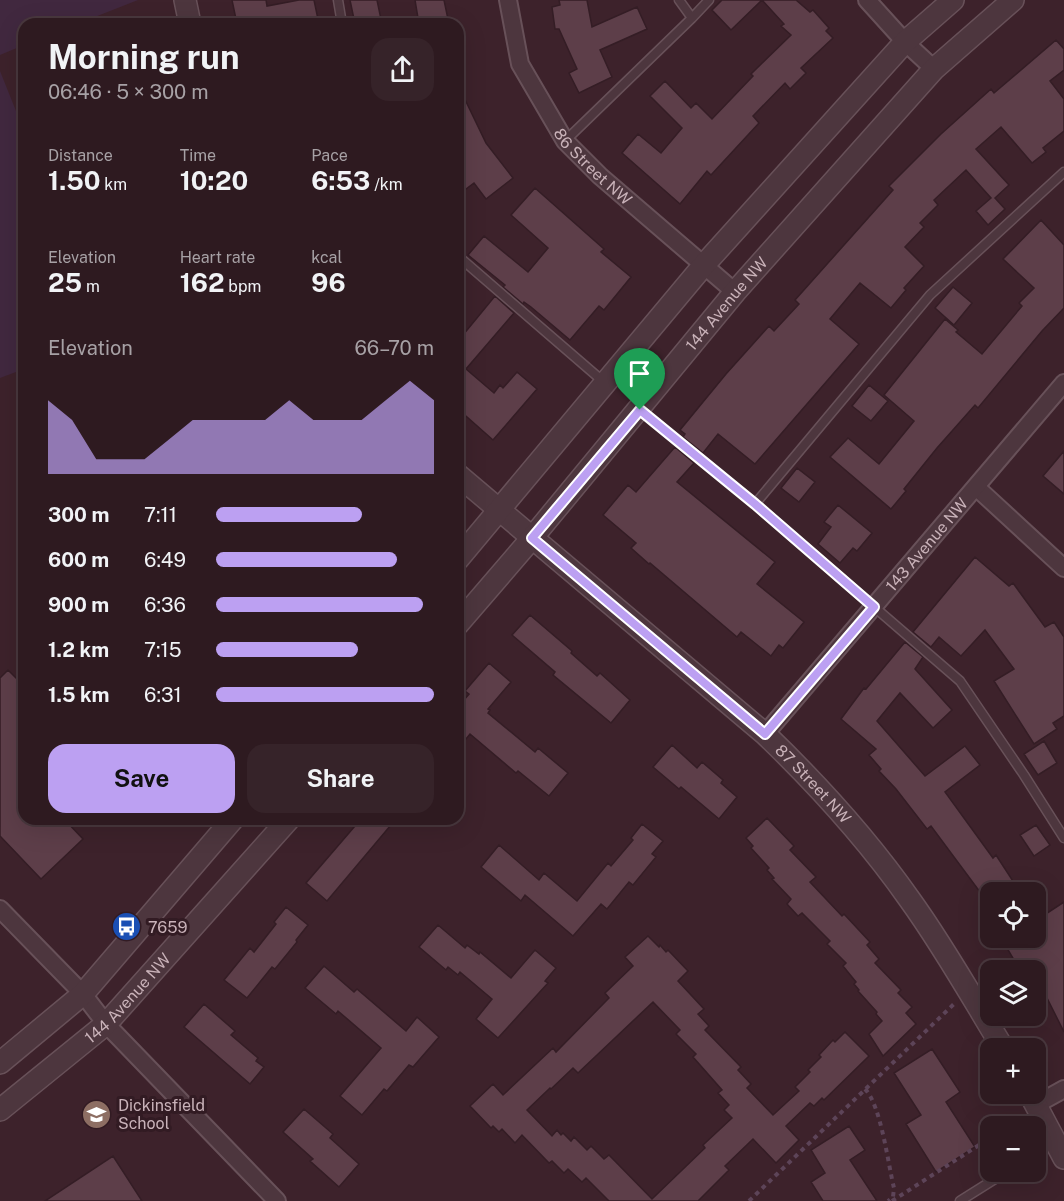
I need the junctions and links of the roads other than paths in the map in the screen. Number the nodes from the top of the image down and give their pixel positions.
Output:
1 (185, 0) edge
2 (338, 0) edge
3 (508, 0) edge
4 (679, 0) edge
5 (710, 0) edge
6 (867, 0) edge
7 (953, 0) edge
8 (1013, 0) edge
9 (189, 18) edge
10 (341, 18) edge
11 (692, 18) junction
12 (905, 42) junction
13 (934, 69) junction
14 (565, 141) junction
15 (1064, 172) edge
16 (464, 261) edge
17 (703, 266) junction
18 (735, 292) junction
19 (1064, 383) edge
20 (606, 384) junction
21 (640, 410) junction
22 (464, 480) edge
23 (976, 487) junction
24 (755, 504) junction
25 (499, 510) junction
26 (532, 538) junction
27 (464, 552) edge
28 (1064, 568) edge
29 (874, 607) junction
30 (464, 617) edge
31 (765, 734) junction
32 (228, 825) edge
33 (284, 825) edge
34 (1064, 838) edge
35 (0, 909) edge
36 (82, 994) junction
37 (106, 1024) junction
38 (997, 1038) edge
39 (0, 1063) edge
40 (1064, 1089) edge
41 (1046, 1095) edge
42 (1036, 1104) edge
43 (0, 1110) edge
44 (1059, 1149) edge
45 (990, 1182) edge
46 (277, 1201) edge
47 (960, 1201) edge

1 - 9 street
2 - 10 lane
3 - 14 street, 86 Street NW
4 - 11 lane
5 - 11 lane
6 - 12 street
7 - 12 street
8 - 13 street, 144 Avenue NW
11 - 14 lane
12 - 13 street
12 - 17 street
13 - 18 street, 144 Avenue NW
14 - 17 street, 86 Street NW
15 - 24 lane
16 - 20 lane
17 - 18 street, 86 Street NW
17 - 20 street
18 - 21 street, 144 Avenue NW
19 - 23 street, 143 Avenue NW
20 - 25 street
21 - 24 lane
21 - 26 street, 144 Avenue NW
22 - 25 street, 87 Street NW
23 - 28 street
23 - 29 street, 143 Avenue NW
24 - 29 lane
25 - 26 street, 87 Street NW
25 - 27 street
26 - 30 street, 144 Avenue NW
26 - 31 street, 87 Street NW
29 - 31 street, 143 Avenue NW
29 - 34 lane
31 - 38 street, 87 Street NW
32 - 36 street, 144 Avenue NW
33 - 37 street, 144 Avenue NW
35 - 36 street
36 - 37 street
36 - 39 street, 144 Avenue NW
37 - 43 street, 144 Avenue NW
37 - 46 street
40 - 41 street
42 - 44 street
45 - 47 lane

